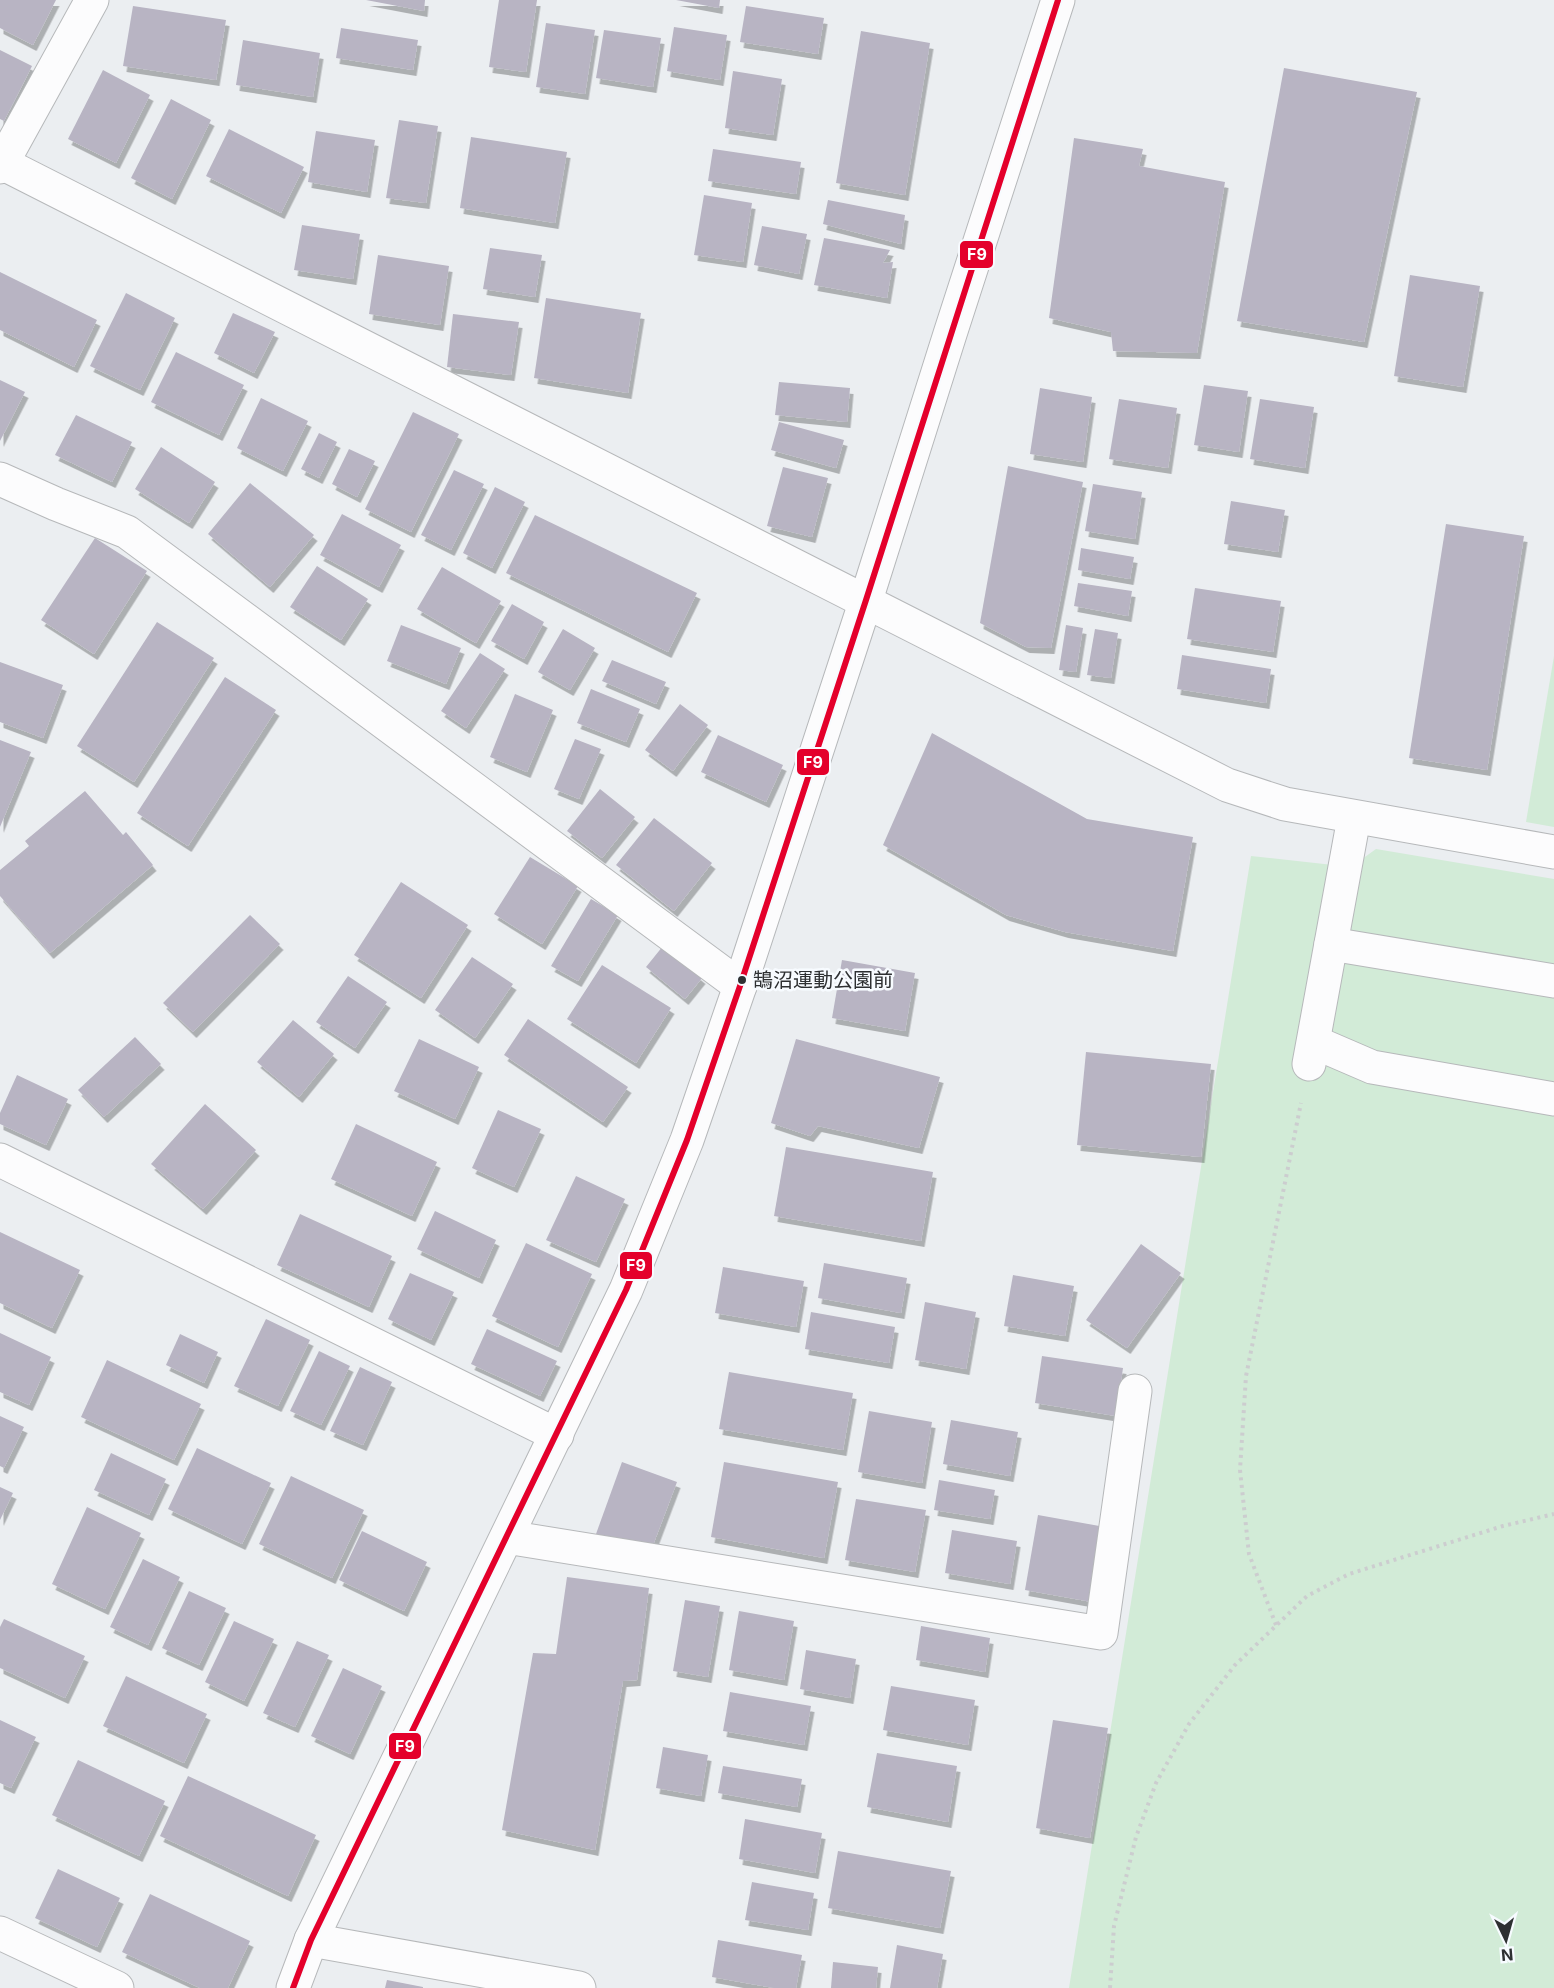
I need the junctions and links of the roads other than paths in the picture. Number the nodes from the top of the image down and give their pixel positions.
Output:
1 (92, 0) edge
2 (1058, 0) edge
3 (1, 164) edge
4 (0, 479) edge
5 (866, 600) junction
6 (1354, 818) junction
7 (1554, 852) edge
8 (1331, 944) junction
9 (1554, 981) edge
10 (740, 986) junction
11 (1554, 1099) edge
12 (0, 1160) edge
13 (1135, 1390) dead end
14 (557, 1435) junction
15 (507, 1537) junction
16 (0, 1933) edge
17 (310, 1940) junction
18 (117, 1988) edge
19 (292, 1988) edge
20 (579, 1988) edge

1 - 3 street
2 - 5 street
3 - 5 street
4 - 10 street
5 - 6 street
5 - 10 street
6 - 7 street
6 - 8 street
8 - 9 street
8 - 11 street
10 - 14 street
12 - 14 street
13 - 15 street
14 - 15 street
15 - 17 street
16 - 18 street
17 - 19 street
17 - 20 street

